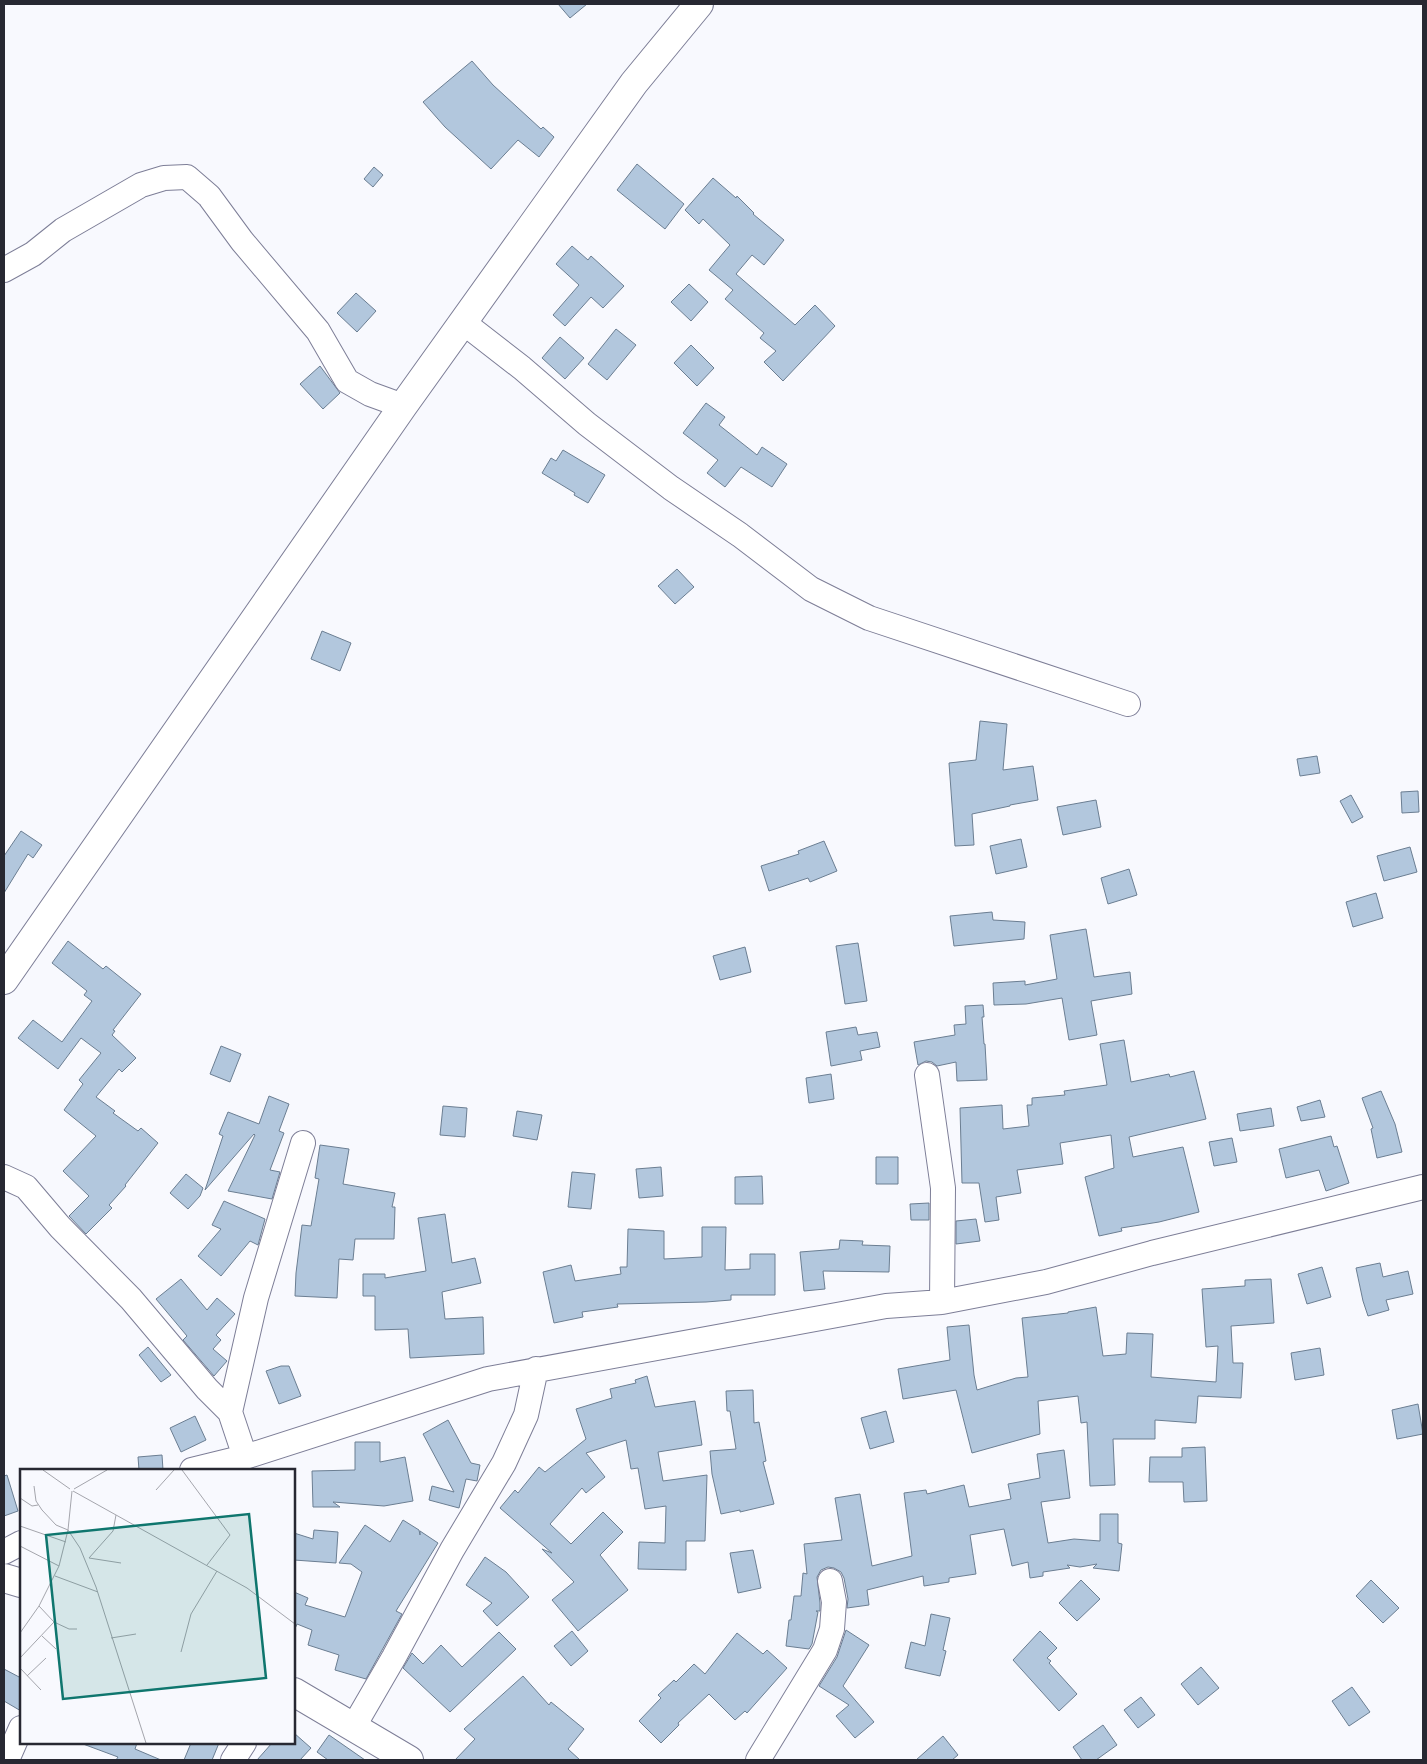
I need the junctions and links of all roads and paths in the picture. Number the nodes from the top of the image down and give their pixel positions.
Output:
1 (699, 4) edge
2 (4, 270) edge
3 (464, 323) junction
4 (403, 406) junction
5 (1128, 704) dead end
6 (4, 980) edge
7 (927, 1075) dead end
8 (303, 1143) dead end
9 (4, 1177) edge
10 (1423, 1187) edge
11 (942, 1302) junction
12 (536, 1370) junction
13 (230, 1412) junction
14 (245, 1457) junction
15 (196, 1469) edge
16 (20, 1544) edge
17 (4, 1552) edge
18 (4, 1578) edge
19 (830, 1581) dead end
20 (20, 1583) edge
21 (295, 1693) edge
22 (354, 1726) junction
23 (20, 1730) edge
24 (243, 1744) edge
25 (7, 1760) edge
26 (233, 1760) edge
27 (409, 1760) edge
28 (758, 1760) edge

1 - 3 main road
2 - 4 street
3 - 4 main road
3 - 5 street
4 - 6 main road
7 - 11 street
8 - 13 street
9 - 13 street
10 - 11 street
11 - 12 street
12 - 14 street
12 - 22 street
13 - 14 street
14 - 15 street
16 - 17 street
18 - 20 main road
19 - 28 street
21 - 22 main road
22 - 27 main road
23 - 25 street
24 - 26 street

